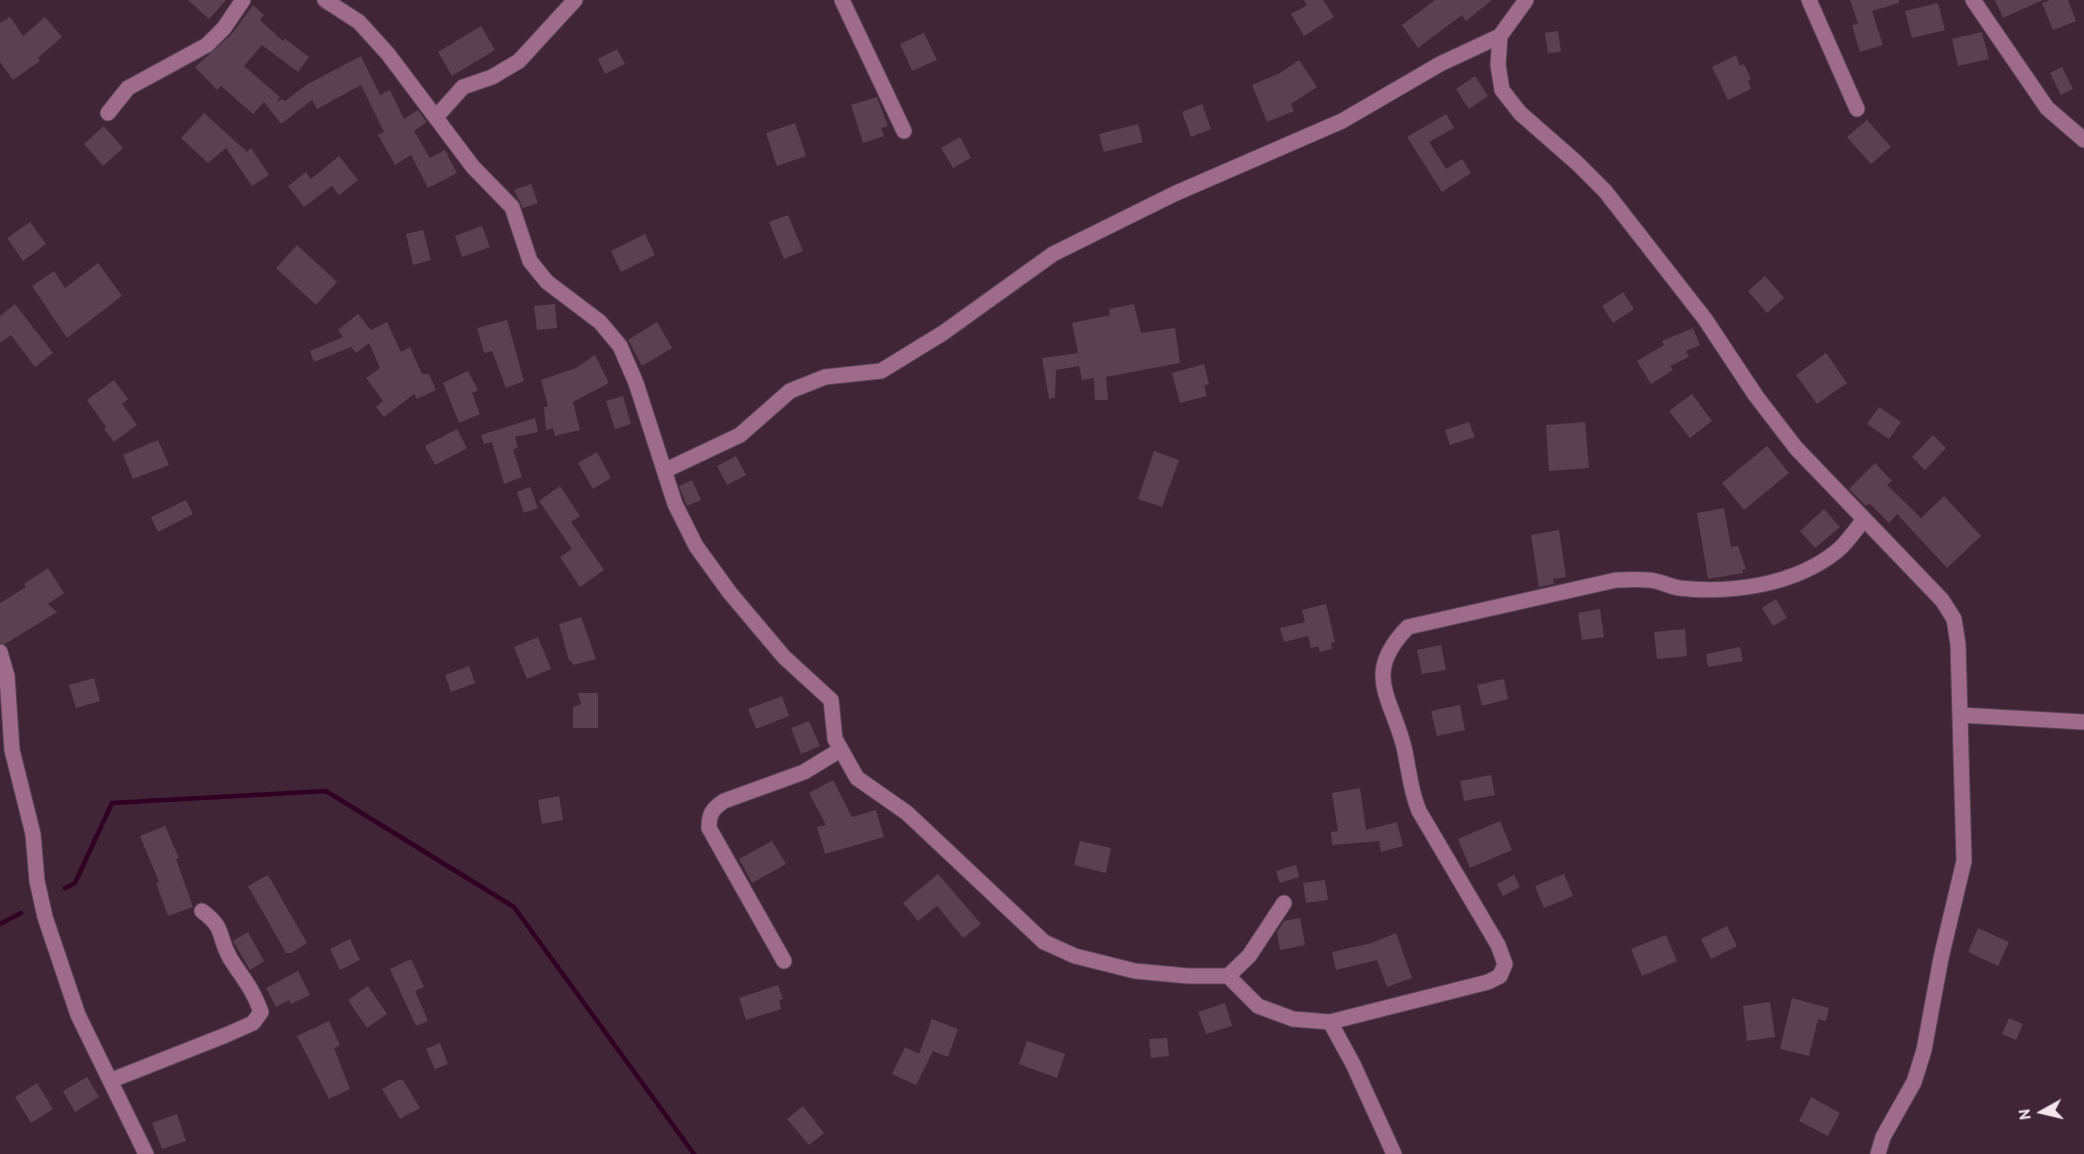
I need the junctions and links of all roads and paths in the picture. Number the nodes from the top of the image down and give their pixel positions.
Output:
1 (243, 0) edge
2 (325, 0) edge
3 (575, 0) edge
4 (842, 0) edge
5 (1526, 0) edge
6 (1809, 0) edge
7 (1973, 0) edge
8 (1500, 36) junction
9 (1857, 109) dead end
10 (108, 113) dead end
11 (437, 116) junction
12 (904, 131) dead end
13 (2084, 140) edge
14 (666, 470) junction
15 (1864, 520) junction
16 (0, 652) edge
17 (1960, 715) junction
18 (2084, 722) edge
19 (840, 750) junction
20 (6, 751) edge
21 (1284, 903) dead end
22 (202, 910) dead end
23 (784, 962) dead end
24 (1228, 976) junction
25 (1330, 1022) junction
26 (112, 1080) junction
27 (146, 1154) edge
28 (1394, 1154) edge
29 (1878, 1154) edge

1 - 10 street
2 - 11 street
3 - 11 street
4 - 12 street
5 - 8 street
6 - 9 street
7 - 13 street
8 - 14 street
8 - 15 street
11 - 14 street
14 - 19 street
15 - 17 street
15 - 25 street
16 - 20 street
17 - 18 street
17 - 29 street
19 - 23 street
19 - 24 street
20 - 26 street
21 - 24 street
22 - 26 street
24 - 25 street
25 - 28 street
26 - 27 street

